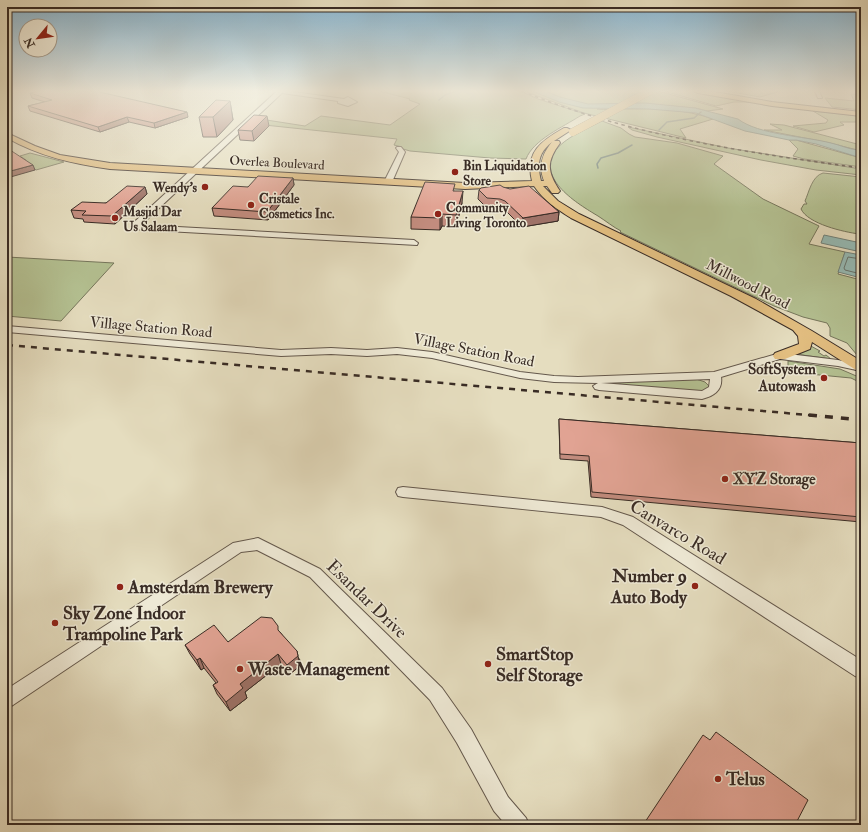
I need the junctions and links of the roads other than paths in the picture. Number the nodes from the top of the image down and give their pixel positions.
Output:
1 (14, 130) edge
2 (238, 130) edge
3 (570, 131) joint
4 (7, 135) edge
5 (399, 148) dead end
6 (198, 168) junction
7 (390, 179) junction
8 (549, 181) junction
9 (537, 182) junction
10 (616, 236) junction
11 (414, 243) dead end
12 (798, 328) junction
13 (7, 329) edge
14 (780, 356) junction
15 (861, 368) edge
16 (715, 375) junction
17 (578, 380) junction
18 (403, 492) dead end
19 (861, 670) edge
20 (7, 699) edge
21 (519, 825) edge

1 - 6 main road, Overlea Boulevard
2 - 6 street
3 - 8 main road, Millwood Road
3 - 9 main road, Millwood Road
4 - 6 main road, Overlea Boulevard
5 - 7 street
6 - 7 main road, Overlea Boulevard
6 - 11 street
7 - 9 main road, Overlea Boulevard
8 - 9 main road, Overlea Boulevard
8 - 10 main road, Millwood Road
9 - 10 main road, Millwood Road
10 - 12 main road, Millwood Road
12 - 14 main road
12 - 15 main road, Millwood Road
13 - 17 street, Village Station Road
14 - 15 street, Village Station Road
14 - 16 street, Village Station Road
16 - 17 street, Village Station Road
16 - 17 street
18 - 19 street, Canvarco Road
20 - 21 street, Esandar Drive

